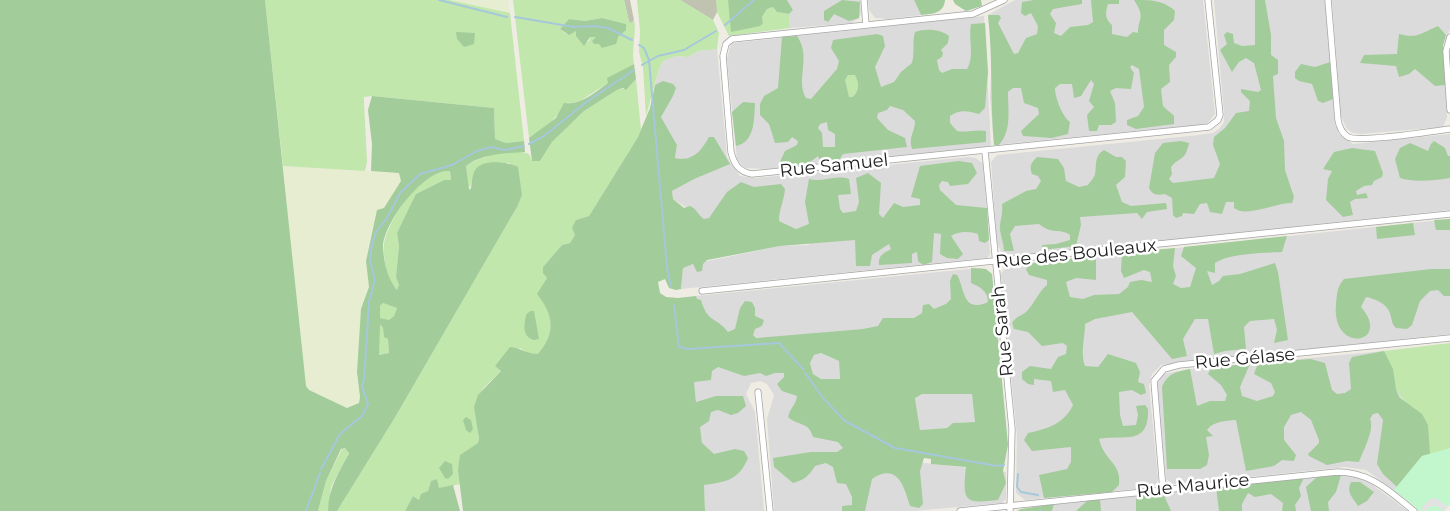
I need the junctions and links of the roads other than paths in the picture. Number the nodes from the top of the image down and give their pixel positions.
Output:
1 (864, 0) edge
2 (1004, 0) edge
3 (1208, 0) edge
4 (1328, 0) edge
5 (866, 25) junction
6 (1450, 37) edge
7 (1450, 110) edge
8 (1450, 129) edge
9 (985, 151) junction
10 (1450, 214) edge
11 (996, 262) junction
12 (702, 292) dead end
13 (1450, 338) edge
14 (758, 392) dead end
15 (1163, 490) junction
16 (1011, 509) edge
17 (770, 511) edge
18 (960, 511) edge
19 (1414, 511) edge

1 - 5 street
2 - 5 street, Rue Samuel
3 - 9 street, Rue Samuel
4 - 8 street
5 - 9 street, Rue Samuel
6 - 7 street
9 - 11 street, Rue Sarah
10 - 11 street, Rue des Bouleaux
11 - 12 street, Rue des Bouleaux
11 - 16 street, Rue Sarah
13 - 15 street, Rue Gélase
14 - 17 street
15 - 16 street, Rue Maurice
15 - 19 street, Rue Maurice
16 - 18 street, Rue Maurice

